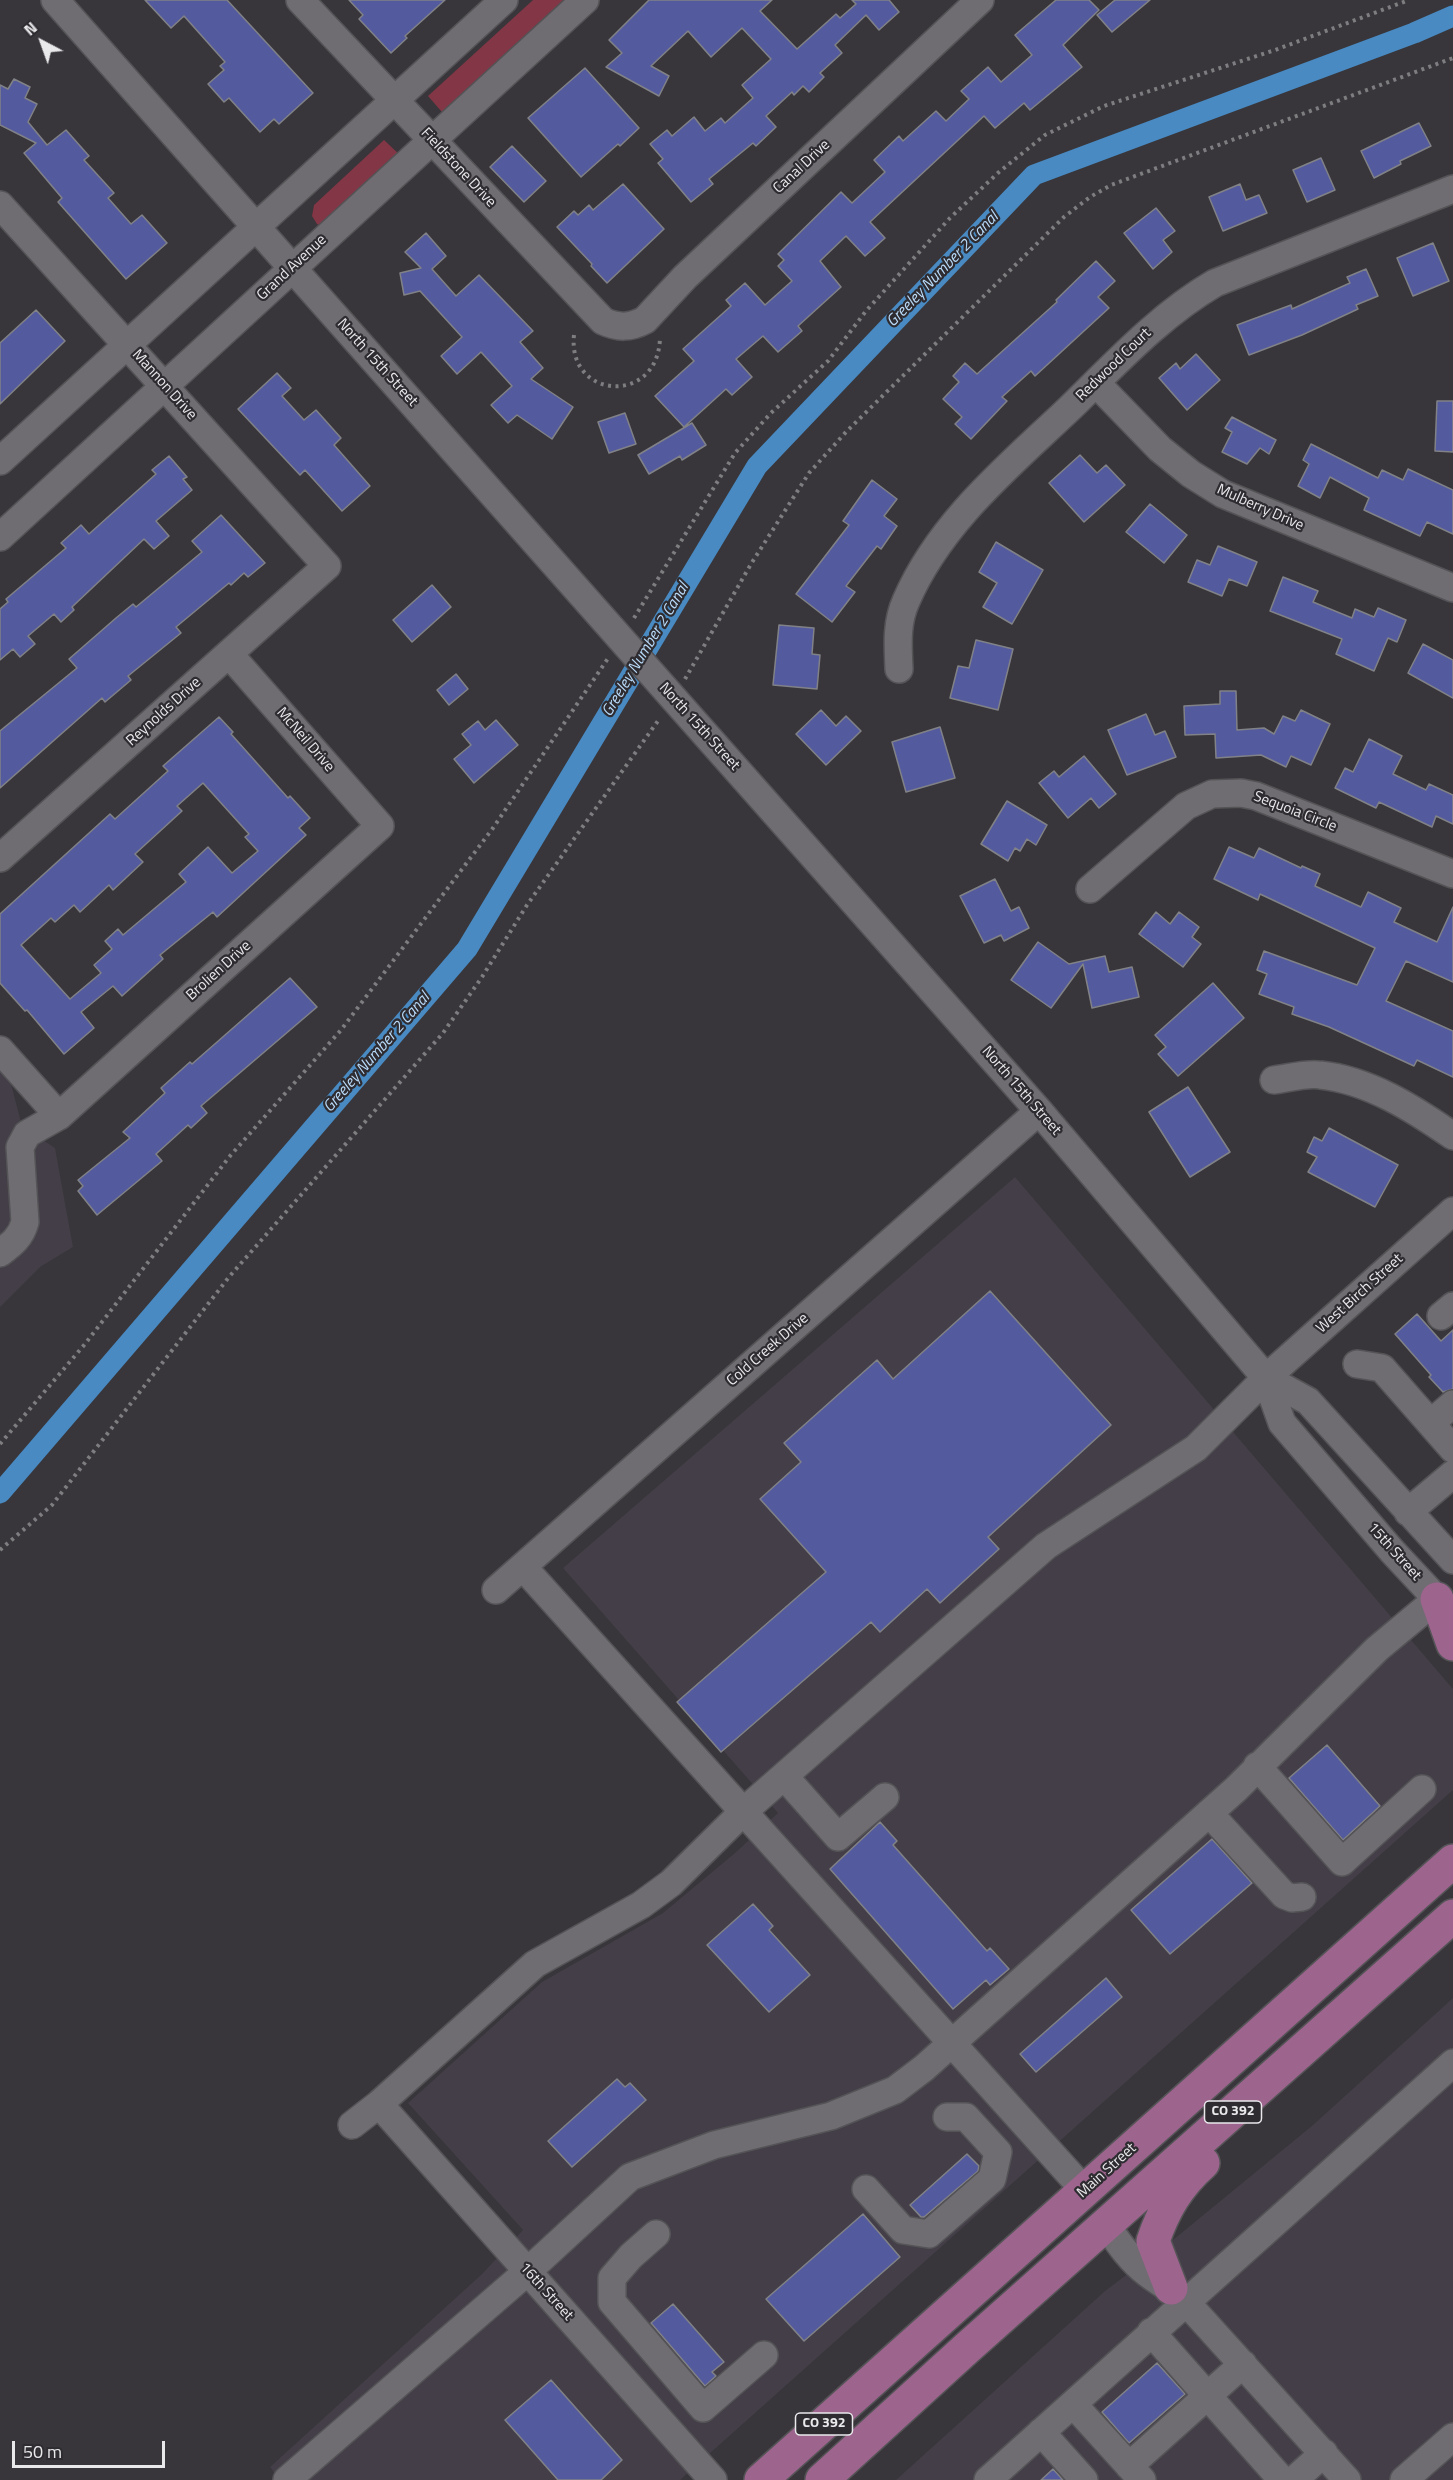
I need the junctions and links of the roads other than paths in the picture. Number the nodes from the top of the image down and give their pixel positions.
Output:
1 (55, 0) edge
2 (300, 0) edge
3 (504, 0) edge
4 (585, 0) edge
5 (980, 0) edge
6 (394, 100) junction
7 (432, 140) junction
8 (1453, 189) edge
9 (0, 205) edge
10 (256, 227) junction
11 (292, 268) junction
12 (621, 327) joint
13 (128, 344) junction
14 (1096, 383) junction
15 (165, 385) junction
16 (0, 461) edge
17 (0, 537) edge
18 (327, 566) joint
19 (1453, 588) edge
20 (229, 654) junction
21 (899, 669) dead end
22 (380, 826) joint
23 (0, 858) edge
24 (1453, 874) edge
25 (1090, 889) dead end
26 (0, 1050) edge
27 (1274, 1080) dead end
28 (1039, 1111) junction
29 (58, 1116) junction
30 (1453, 1136) edge
31 (1453, 1211) edge
32 (0, 1253) edge
33 (1357, 1364) dead end
34 (1266, 1378) junction
35 (1453, 1404) edge
36 (1431, 1424) junction
37 (1453, 1449) edge
38 (1453, 1474) edge
39 (1337, 1487) joint
40 (1408, 1512) junction
41 (1453, 1560) edge
42 (523, 1566) junction
43 (496, 1590) dead end
44 (1445, 1608) edge
45 (1453, 1644) edge
46 (1257, 1766) junction
47 (784, 1776) junction
48 (1422, 1789) dead end
49 (885, 1797) dead end
50 (744, 1811) junction
51 (1209, 1813) junction
52 (1453, 1836) edge
53 (1453, 1861) edge
54 (1302, 1897) dead end
55 (1391, 1915) junction
56 (1453, 1916) edge
57 (1268, 2027) junction
58 (952, 2043) junction
59 (1296, 2056) junction
60 (1453, 2063) edge
61 (379, 2104) junction
62 (947, 2117) dead end
63 (352, 2125) dead end
64 (866, 2188) dead end
65 (1085, 2191) junction
66 (1106, 2225) junction
67 (656, 2234) dead end
68 (528, 2271) junction
69 (1178, 2295) junction
70 (1151, 2332) junction
71 (967, 2348) junction
72 (764, 2355) dead end
73 (1244, 2364) junction
74 (886, 2368) junction
75 (1208, 2395) junction
76 (1073, 2404) junction
77 (1041, 2432) junction
78 (1453, 2437) edge
79 (1324, 2453) junction
80 (1136, 2473) edge
81 (1001, 2476) edge
82 (286, 2480) edge
83 (713, 2480) edge
84 (761, 2480) edge
85 (785, 2480) edge
86 (822, 2480) edge
87 (1084, 2480) edge
88 (1282, 2480) edge
89 (1294, 2480) edge
90 (1347, 2480) edge
91 (1404, 2480) edge

1 - 10 street, North 15th Street
2 - 6 street, Fieldstone Drive
3 - 6 street
4 - 7 street, Grand Avenue
5 - 12 street, Canal Drive
6 - 7 street, Fieldstone Drive
6 - 10 street
7 - 11 street, Grand Avenue
7 - 12 street, Fieldstone Drive
8 - 14 street, Redwood Court
9 - 13 street, Mannon Drive
10 - 11 street, North 15th Street
10 - 13 street
11 - 15 street, Grand Avenue
11 - 28 street, North 15th Street
13 - 15 street, Mannon Drive
13 - 16 street
14 - 19 street, Mulberry Drive
14 - 21 street, Redwood Court
15 - 17 street, Grand Avenue
15 - 18 street, Mannon Drive
18 - 20 street, Reynolds Drive
20 - 22 street, McNeil Drive
20 - 23 street, Reynolds Drive
22 - 29 street, Brolien Drive
24 - 25 street, Sequoia Circle
26 - 29 street
27 - 30 street
28 - 34 street, North 15th Street
28 - 42 street, Cold Creek Drive
29 - 32 street, Brolien Drive
31 - 34 street, West Birch Street
33 - 36 street
34 - 39 street, North 15th Street
34 - 40 street, North 15th Street
34 - 47 street, West Birch Street
35 - 36 street
36 - 37 street
38 - 40 street
39 - 44 street, 15th Street
40 - 41 street
42 - 43 street, Cold Creek Drive
42 - 50 street
44 - 45 main road
44 - 46 street
46 - 48 street
46 - 51 street
47 - 49 street
47 - 50 street, West Birch Street
50 - 58 street
50 - 61 street, West Birch Street
51 - 54 street
51 - 58 street
52 - 55 main road
53 - 55 main road, Main Street / CO 392
55 - 57 main road, Main Street / CO 392
56 - 59 main road, CO 392
57 - 65 main road, Main Street / CO 392
57 - 66 main road
58 - 65 street
58 - 68 street
59 - 66 main road, CO 392
59 - 69 main road
60 - 69 street
61 - 63 street, West Birch Street
61 - 68 street, 16th Street
62 - 64 street
65 - 71 main road
65 - 74 main road, Main Street / CO 392
66 - 69 street
66 - 71 main road, CO 392
67 - 72 street
68 - 82 street
68 - 83 street, 16th Street
69 - 70 street
69 - 73 street
70 - 75 street
70 - 76 street
71 - 86 main road, CO 392
73 - 75 street
73 - 79 street
74 - 84 main road, Main Street / CO 392
74 - 85 main road
75 - 80 street
75 - 88 street
76 - 77 street
76 - 80 street
77 - 81 street
77 - 87 street
78 - 91 street
79 - 89 street
79 - 90 street

